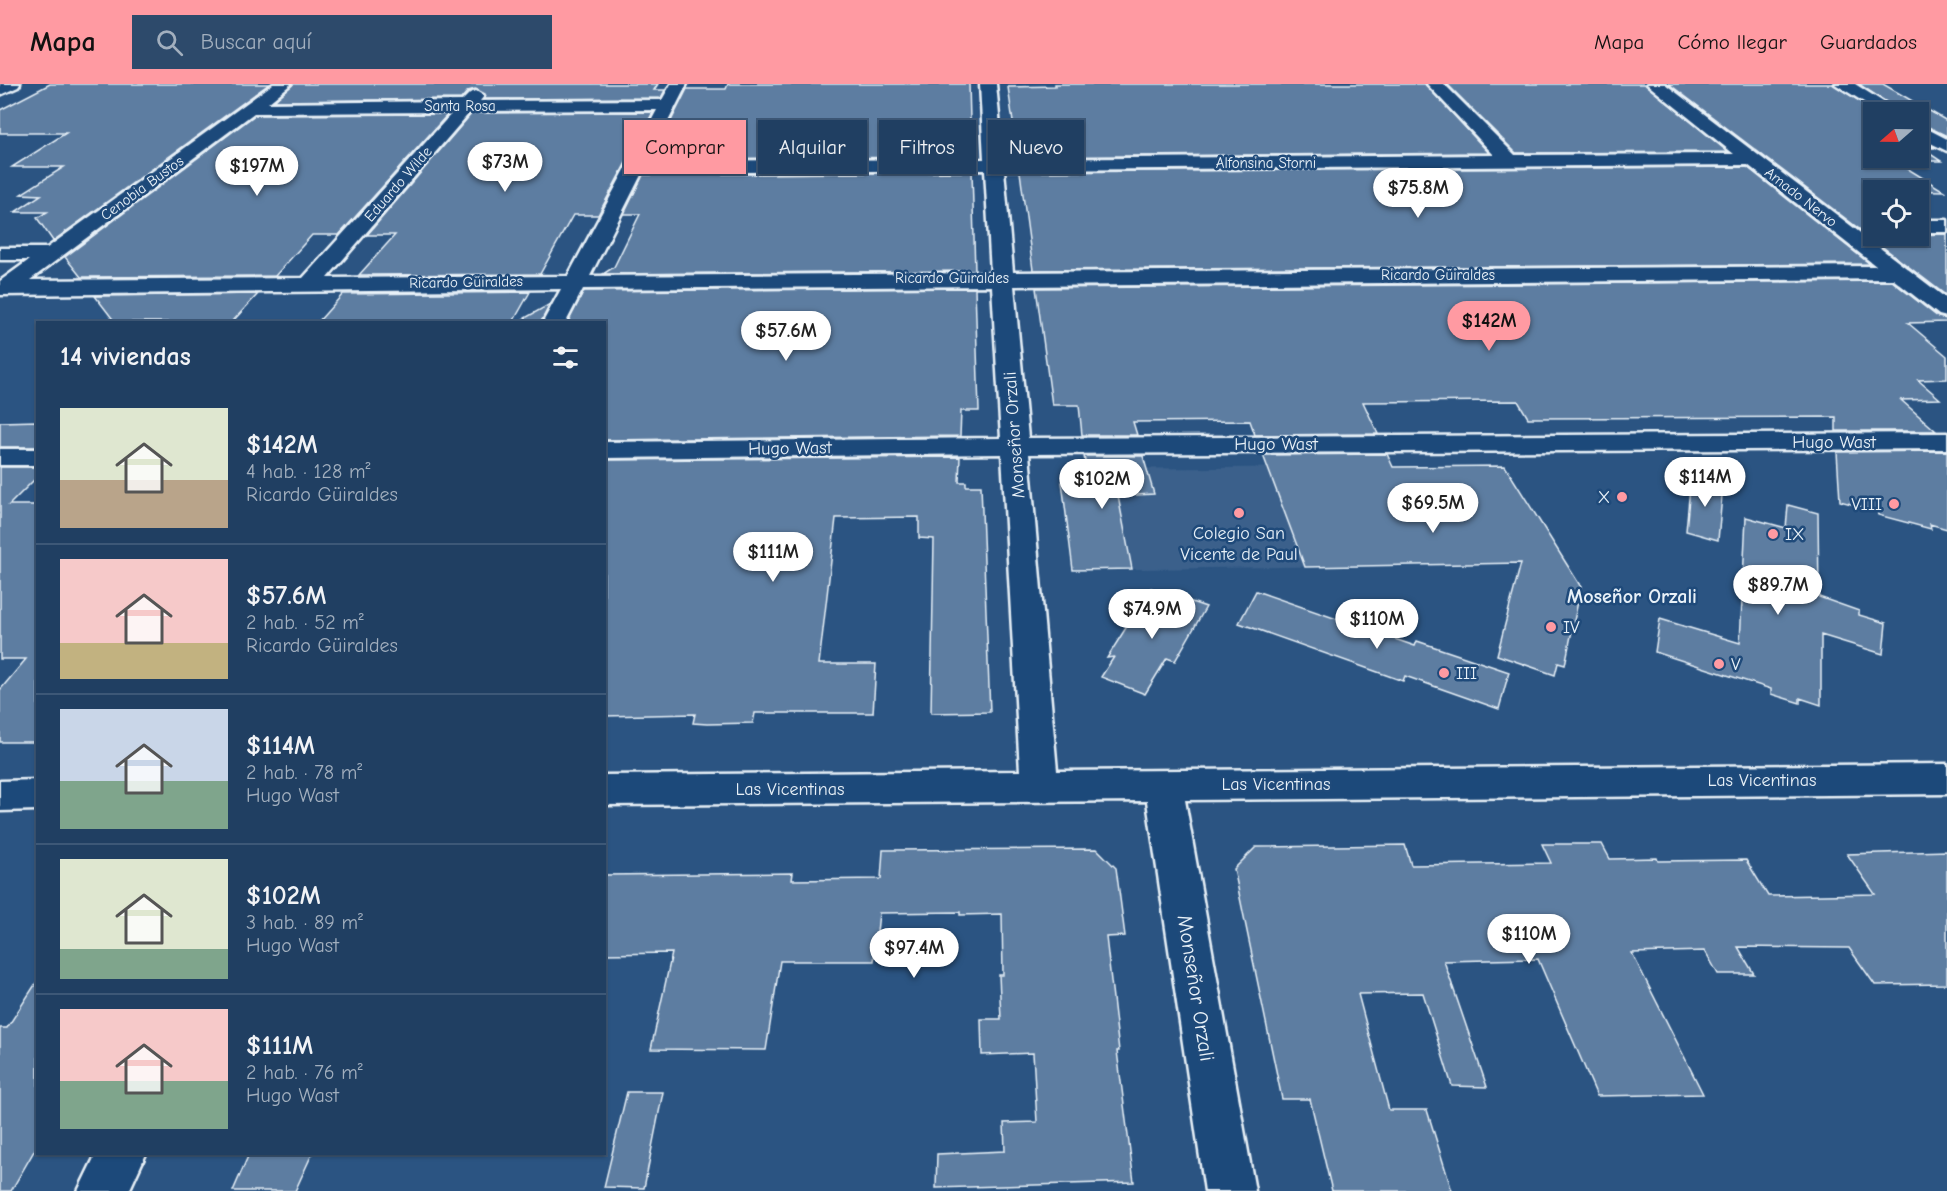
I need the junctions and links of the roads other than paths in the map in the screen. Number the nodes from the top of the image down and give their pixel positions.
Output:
1 (12, 84) edge
2 (283, 84) edge
3 (486, 84) edge
4 (679, 84) edge
5 (988, 84) edge
6 (1435, 84) edge
7 (1655, 84) edge
8 (1843, 84) edge
9 (0, 90) edge
10 (1874, 102) edge
11 (668, 105) junction
12 (467, 106) junction
13 (251, 108) junction
14 (660, 120) edge
15 (991, 120) edge
16 (1929, 135) edge
17 (1947, 146) edge
18 (1752, 159) junction
19 (1509, 161) junction
20 (1084, 164) edge
21 (988, 165) edge
22 (746, 167) edge
23 (633, 174) edge
24 (995, 174) edge
25 (1839, 226) junction
26 (1863, 226) edge
27 (1929, 226) edge
28 (1947, 226) edge
29 (0, 254) edge
30 (52, 254) junction
31 (1898, 272) junction
32 (1003, 278) junction
33 (577, 281) junction
34 (310, 284) junction
35 (4, 290) edge
36 (1947, 310) edge
37 (556, 321) edge
38 (1947, 441) edge
39 (1015, 446) junction
40 (606, 450) edge
41 (36, 457) edge
42 (0, 458) edge
43 (1947, 779) edge
44 (1162, 785) junction
45 (1040, 787) junction
46 (606, 790) edge
47 (36, 795) edge
48 (0, 796) edge
49 (121, 1155) edge
50 (103, 1191) edge
51 (1230, 1191) edge

1 - 9 street
2 - 13 street, Cenobia Bustos
3 - 12 street, Eduardo Wilde
4 - 11 street
5 - 15 street, Monseñor Orzali
6 - 19 street
7 - 18 street, Amado Nervo
8 - 10 street
11 - 12 street, Santa Rosa
11 - 14 street
12 - 13 street, Santa Rosa
12 - 34 street, Eduardo Wilde
13 - 30 street, Cenobia Bustos
16 - 17 street
18 - 19 street, Alfonsina Storni
18 - 25 street, Amado Nervo
19 - 20 street, Alfonsina Storni
21 - 22 street, Alfonsina Storni
23 - 33 street
24 - 32 street, Monseñor Orzali
25 - 26 street
25 - 31 street, Amado Nervo
27 - 28 street
29 - 30 street
30 - 35 street, Cenobia Bustos
31 - 32 street, Ricardo Güiraldes
31 - 36 street, Amado Nervo
32 - 33 street, Ricardo Güiraldes
32 - 39 street, Monseñor Orzali
33 - 34 street, Ricardo Güiraldes
33 - 37 street
34 - 35 street, Ricardo Güiraldes
38 - 39 street, Hugo Wast
39 - 40 street, Hugo Wast
39 - 45 street, Monseñor Orzali
41 - 42 street
43 - 44 street, Las Vicentinas
44 - 45 street, Las Vicentinas
44 - 51 street, Monseñor Orzali
45 - 46 street, Las Vicentinas
47 - 48 street
49 - 50 street

